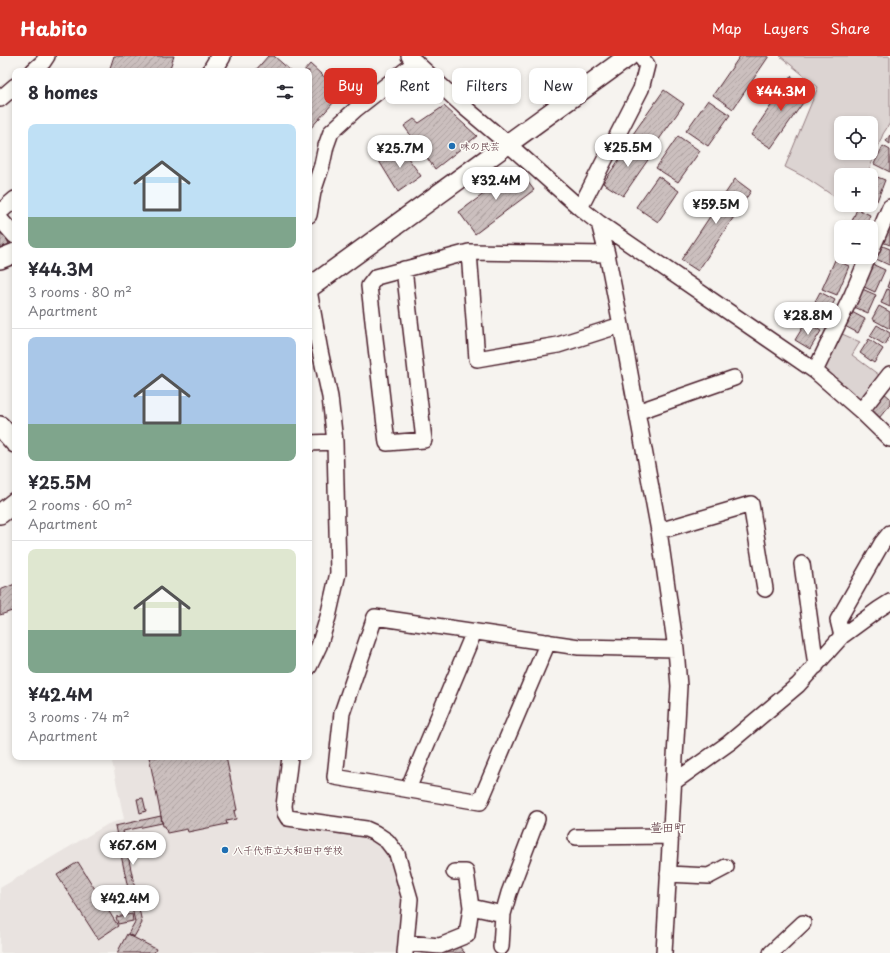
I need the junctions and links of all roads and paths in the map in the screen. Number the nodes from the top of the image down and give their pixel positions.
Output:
1 (221, 56) edge
2 (629, 56) edge
3 (640, 56) edge
4 (412, 59) edge
5 (214, 68) edge
6 (12, 89) edge
7 (0, 99) edge
8 (508, 144) junction
9 (312, 198) edge
10 (12, 202) edge
11 (890, 207) edge
12 (580, 208) junction
13 (0, 212) edge
14 (0, 218) edge
15 (599, 223) junction
16 (12, 232) edge
17 (878, 235) edge
18 (469, 252) junction
19 (12, 254) edge
20 (607, 254) junction
21 (0, 259) edge
22 (865, 264) edge
23 (404, 270) junction
24 (312, 287) edge
25 (312, 306) edge
26 (622, 325) junction
27 (815, 371) junction
28 (890, 374) edge
29 (734, 378) dead end
30 (860, 411) junction
31 (637, 412) junction
32 (0, 426) edge
33 (890, 439) edge
34 (12, 440) edge
35 (335, 442) junction
36 (312, 443) edge
37 (12, 504) edge
38 (0, 514) edge
39 (659, 531) junction
40 (890, 533) edge
41 (802, 564) dead end
42 (765, 590) dead end
43 (890, 602) edge
44 (474, 632) junction
45 (842, 636) junction
46 (548, 642) junction
47 (676, 649) junction
48 (312, 660) edge
49 (816, 666) junction
50 (290, 760) edge
51 (674, 782) junction
52 (408, 789) junction
53 (537, 819) dead end
54 (576, 836) dead end
55 (671, 836) junction
56 (726, 866) dead end
57 (466, 871) dead end
58 (668, 874) junction
59 (471, 906) junction
60 (503, 914) junction
61 (803, 924) dead end
62 (501, 947) dead end
63 (406, 948) edge
64 (664, 953) edge
65 (771, 953) edge

1 - 5 street
2 - 8 street
3 - 12 street
4 - 8 street
4 - 9 street
6 - 7 street
8 - 12 street
8 - 24 street
10 - 13 street
11 - 17 street
12 - 15 street
14 - 16 street
15 - 20 street
15 - 27 street
18 - 20 street
18 - 23 street
18 - 26 street
19 - 21 street
20 - 26 street
22 - 27 street
23 - 23 street
25 - 35 street
26 - 31 street
27 - 30 street
28 - 30 street
29 - 31 street
30 - 33 street
31 - 39 street
32 - 34 street
35 - 36 street
35 - 48 street
37 - 38 street
39 - 42 street
39 - 47 street
40 - 45 street
41 - 49 street
43 - 45 street
44 - 46 street
44 - 52 street
44 - 52 street
45 - 49 street
46 - 47 street
46 - 52 street
47 - 51 street
49 - 51 street
50 - 63 street
51 - 55 street
53 - 60 street
54 - 55 street
55 - 58 street
56 - 58 street
57 - 59 street
58 - 64 street
59 - 60 street
59 - 63 street
60 - 62 street
61 - 65 street

